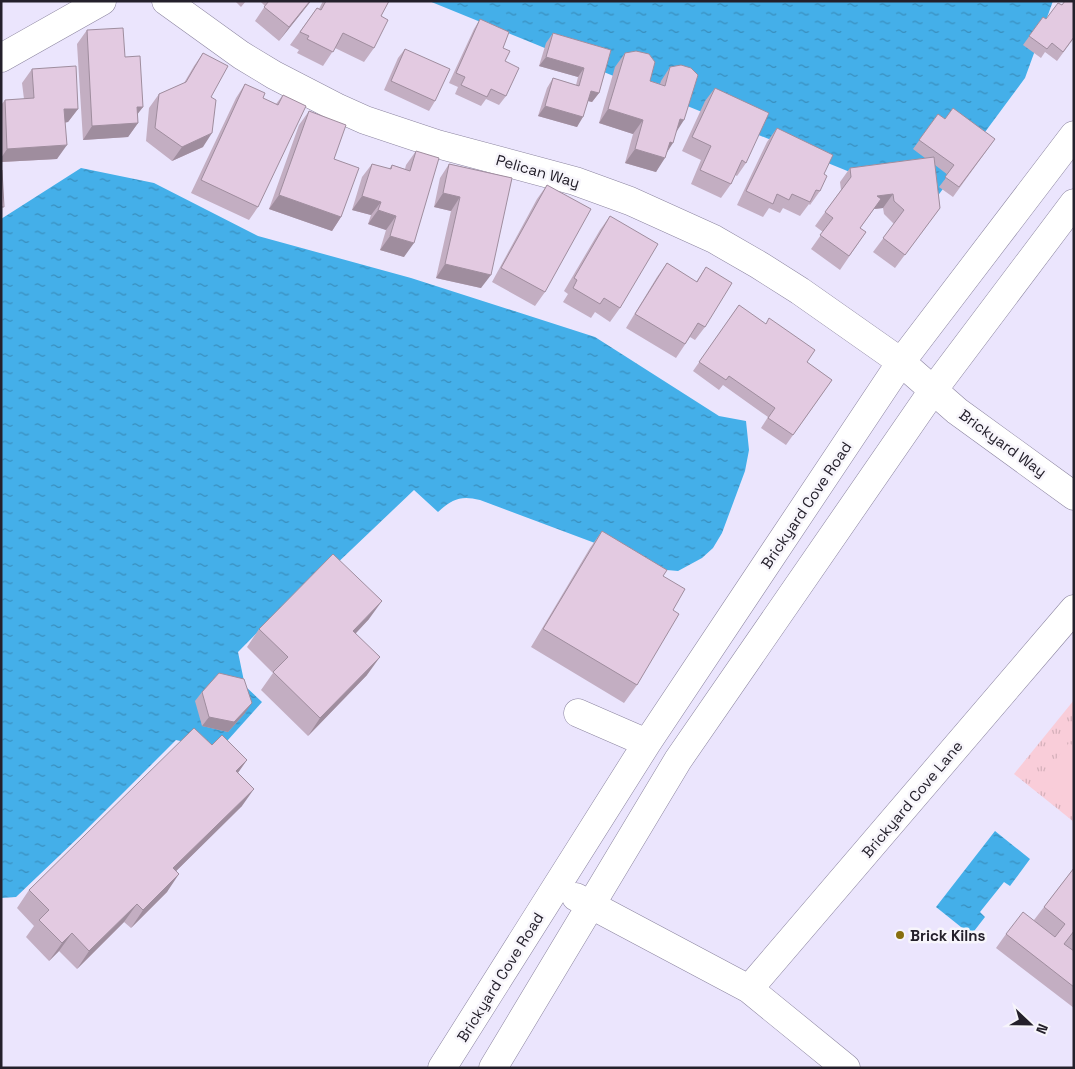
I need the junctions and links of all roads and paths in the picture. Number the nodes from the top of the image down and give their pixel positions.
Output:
1 (102, 1) edge
2 (166, 1) edge
3 (1, 58) edge
4 (1074, 135) edge
5 (1074, 203) edge
6 (901, 362) junction
7 (934, 389) junction
8 (1074, 496) edge
9 (1074, 609) edge
10 (578, 713) dead end
11 (647, 743) junction
12 (557, 887) junction
13 (591, 905) junction
14 (749, 989) junction
15 (442, 1068) edge
16 (493, 1068) edge
17 (846, 1068) edge

1 - 3 street
2 - 6 street, Pelican Way
4 - 6 street, Brickyard Cove Road
5 - 7 street
6 - 7 street, Pelican Way
6 - 11 street, Brickyard Cove Road
7 - 8 street, Brickyard Way
7 - 13 street
9 - 14 street, Brickyard Cove Lane
10 - 11 street
11 - 12 street, Brickyard Cove Road
12 - 13 street
12 - 15 street, Brickyard Cove Road
13 - 14 street
13 - 16 street
14 - 17 street

